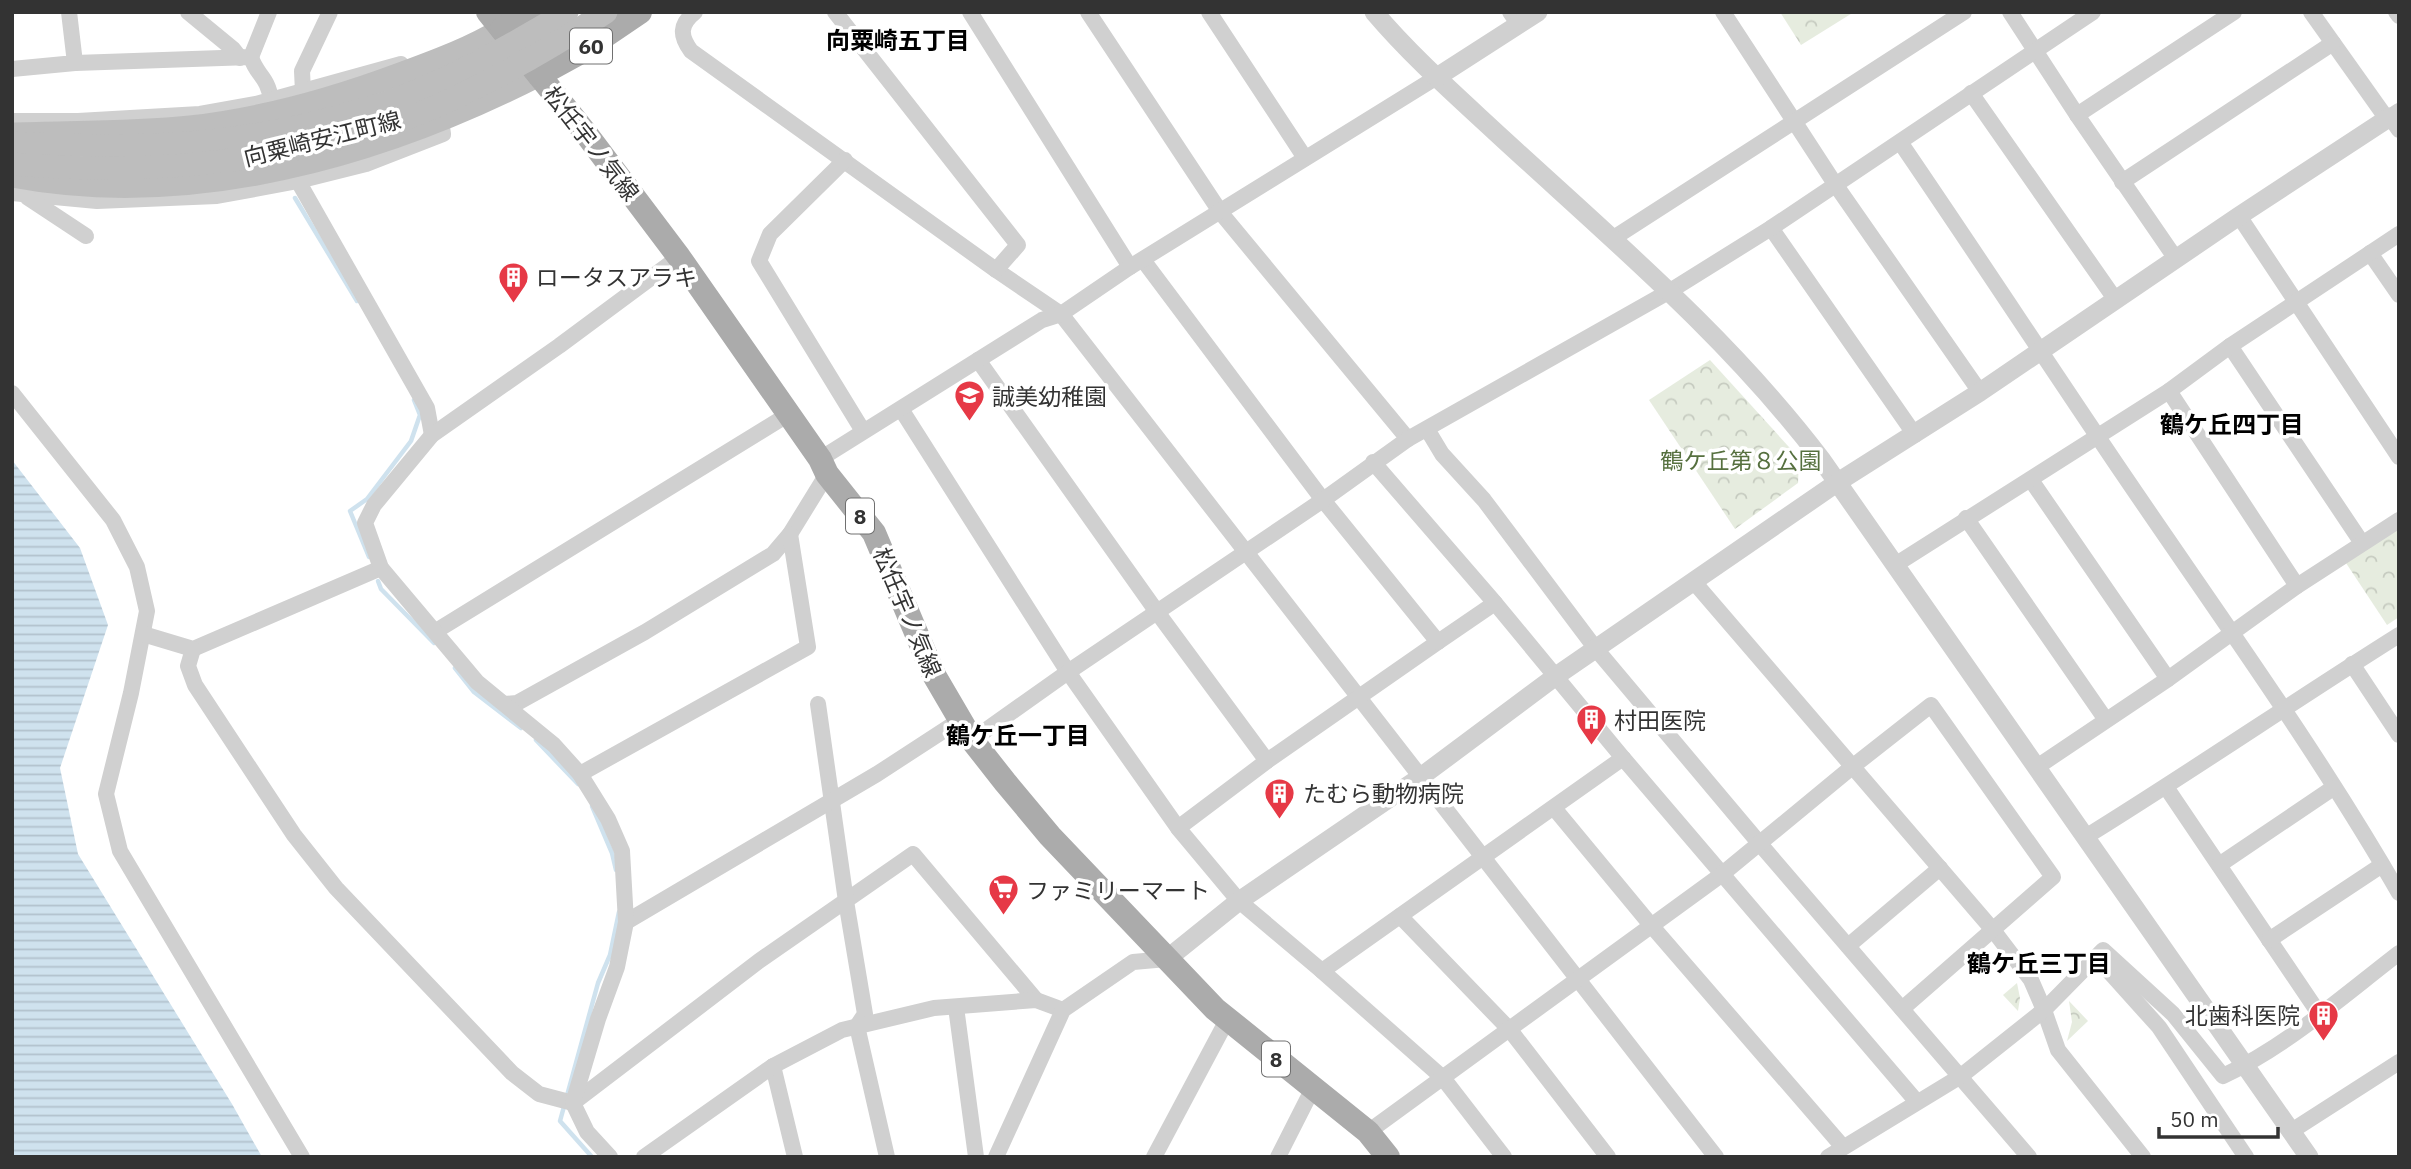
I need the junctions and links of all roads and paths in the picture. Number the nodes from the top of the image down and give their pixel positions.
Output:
1 (69, 12) edge
2 (188, 12) edge
3 (269, 12) edge
4 (330, 12) edge
5 (531, 12) edge
6 (567, 12) edge
7 (606, 12) edge
8 (640, 12) edge
9 (695, 12) edge
10 (835, 12) edge
11 (1088, 12) edge
12 (1209, 12) edge
13 (1374, 12) edge
14 (1538, 12) edge
15 (1964, 12) edge
16 (2010, 12) edge
17 (2094, 12) edge
18 (2234, 12) edge
19 (2311, 12) edge
20 (974, 14) edge
21 (1731, 15) edge
22 (1514, 19) edge
23 (495, 21) edge
24 (2333, 43) junction
25 (2034, 51) junction
26 (245, 57) junction
27 (75, 63) junction
28 (12, 69) edge
29 (407, 72) junction
30 (539, 75) junction
31 (1437, 77) junction
32 (303, 92) junction
33 (1972, 93) junction
34 (271, 100) junction
35 (2077, 115) junction
36 (2394, 119) edge
37 (441, 120) junction
38 (12, 121) edge
39 (1796, 123) junction
40 (12, 134) edge
41 (1900, 142) junction
42 (12, 143) edge
43 (1305, 158) junction
44 (845, 160) junction
45 (12, 164) edge
46 (298, 181) junction
47 (2122, 182) junction
48 (1835, 184) junction
49 (22, 186) edge
50 (1221, 213) junction
51 (2239, 216) junction
52 (1771, 228) junction
53 (2399, 234) edge
54 (86, 236) dead end
55 (1612, 239) junction
56 (2370, 253) junction
57 (678, 257) junction
58 (2176, 259) junction
59 (1136, 264) junction
60 (996, 270) junction
61 (1670, 291) junction
62 (2399, 295) edge
63 (2115, 299) junction
64 (2295, 302) junction
65 (1061, 314) junction
66 (2230, 346) junction
67 (2042, 350) junction
68 (978, 360) junction
69 (2169, 391) junction
70 (1980, 392) junction
71 (12, 393) edge
72 (901, 409) junction
73 (789, 414) junction
74 (1427, 429) junction
75 (863, 431) junction
76 (432, 435) junction
77 (1915, 435) junction
78 (2098, 437) junction
79 (1408, 439) junction
80 (2399, 457) edge
81 (1373, 463) junction
82 (823, 466) junction
83 (2031, 480) junction
84 (1838, 482) junction
85 (1323, 500) junction
86 (1966, 518) junction
87 (2399, 520) edge
88 (790, 534) junction
89 (2362, 543) junction
90 (1246, 551) junction
91 (1895, 565) junction
92 (381, 568) junction
93 (1694, 582) junction
94 (2297, 586) junction
95 (1495, 603) junction
96 (1157, 612) junction
97 (436, 631) junction
98 (2234, 632) junction
99 (143, 634) junction
100 (2399, 635) edge
101 (1438, 642) junction
102 (193, 649) junction
103 (1596, 649) junction
104 (2352, 664) junction
105 (1068, 672) junction
106 (1556, 676) junction
107 (2168, 679) junction
108 (1361, 697) junction
109 (505, 704) junction
110 (818, 704) dead end
111 (2282, 708) junction
112 (2105, 720) junction
113 (966, 730) junction
114 (2399, 735) edge
115 (1623, 758) junction
116 (1267, 761) junction
117 (1852, 767) junction
118 (2037, 767) junction
119 (580, 774) junction
120 (1422, 776) junction
121 (2166, 787) junction
122 (2333, 788) junction
123 (832, 801) junction
124 (1554, 808) junction
125 (1178, 828) junction
126 (2087, 836) junction
127 (1760, 844) junction
128 (1485, 858) junction
129 (2219, 865) junction
130 (2382, 865) junction
131 (1940, 868) junction
132 (1721, 875) junction
133 (2399, 893) edge
134 (846, 901) junction
135 (1239, 901) junction
136 (1400, 916) junction
137 (626, 922) junction
138 (1650, 924) junction
139 (1993, 930) junction
140 (2269, 940) junction
141 (1848, 946) junction
142 (2399, 953) edge
143 (2096, 957) junction
144 (1167, 959) junction
145 (1322, 971) junction
146 (1577, 979) junction
147 (1036, 1000) junction
148 (956, 1007) junction
149 (1902, 1009) junction
150 (1063, 1010) junction
151 (2045, 1010) junction
152 (2319, 1015) junction
153 (1227, 1020) junction
154 (857, 1026) junction
155 (1510, 1030) junction
156 (2399, 1062) edge
157 (2246, 1065) junction
158 (773, 1066) junction
159 (1961, 1076) junction
160 (1443, 1078) junction
161 (1313, 1088) junction
162 (572, 1102) junction
163 (1916, 1102) junction
164 (1368, 1132) junction
165 (2290, 1132) junction
166 (1843, 1147) junction
167 (302, 1157) edge
168 (610, 1157) edge
169 (644, 1157) edge
170 (795, 1157) edge
171 (887, 1157) edge
172 (975, 1157) edge
173 (996, 1157) edge
174 (1154, 1157) edge
175 (1278, 1157) edge
176 (1387, 1157) edge
177 (1504, 1157) edge
178 (1608, 1157) edge
179 (1716, 1157) edge
180 (1828, 1157) edge
181 (2029, 1157) edge
182 (2143, 1157) edge
183 (2246, 1157) edge
184 (2309, 1157) edge

1 - 27 street
2 - 26 street
3 - 26 street
4 - 32 street
5 - 23 main road
6 - 42 main road, 向粟崎安江町線, bridge
7 - 45 main road, 向粟崎安江町線, bridge
8 - 30 main road, 60
9 - 44 street
10 - 60 street
11 - 50 street
12 - 43 street
13 - 31 street
14 - 22 street
15 - 39 street
16 - 25 street
17 - 25 street
18 - 35 street
19 - 24 street
20 - 59 street
21 - 39 street
22 - 31 street
23 - 29 main road
23 - 30 main road, 松任宇ノ気線 / 8
24 - 36 street
24 - 47 street
25 - 33 street
25 - 35 street
26 - 27 street
26 - 34 street
27 - 28 street
29 - 32 street
29 - 40 main road
30 - 37 main road
30 - 57 main road, 松任宇ノ気線 / 8
31 - 43 street
31 - 55 street
32 - 34 street
33 - 41 street
33 - 63 street
34 - 38 street
35 - 47 street
36 - 51 street
37 - 46 street
37 - 49 main road
39 - 48 street
39 - 55 street
41 - 48 street
41 - 67 street
43 - 50 street
44 - 60 street
44 - 75 street
46 - 49 street
46 - 76 street
47 - 58 street
48 - 52 street
48 - 70 street
49 - 54 street
50 - 59 street
50 - 79 street
51 - 58 street
51 - 64 street
52 - 61 street
52 - 77 street
53 - 56 street
55 - 61 street
56 - 62 street
56 - 64 street
57 - 73 main road, 松任宇ノ気線 / 8
57 - 76 street
58 - 63 street
59 - 65 street
59 - 85 street
60 - 65 street
61 - 74 street
61 - 84 street
63 - 67 street
64 - 66 street
64 - 80 street
65 - 68 street
65 - 90 street
66 - 69 street
66 - 89 street
67 - 70 street
67 - 78 street
68 - 72 street
68 - 96 street
69 - 78 street
69 - 94 street
70 - 77 street
71 - 99 street
72 - 75 street
72 - 105 street
73 - 82 main road, 松任宇ノ気線 / 8
73 - 97 street
74 - 79 street
74 - 103 street
75 - 82 street
76 - 92 street
77 - 84 street
78 - 83 street
78 - 98 street
79 - 81 street
81 - 85 street
81 - 95 street
82 - 88 street
82 - 113 main road, 松任宇ノ気線 / 8
83 - 86 street
83 - 107 street
84 - 91 street
84 - 93 street
85 - 90 street
85 - 101 street
86 - 91 street
86 - 112 street
87 - 89 street
88 - 109 street
88 - 119 street
89 - 94 street
90 - 96 street
90 - 108 street
91 - 118 street
92 - 97 street
92 - 102 street
93 - 103 street
93 - 117 street
94 - 98 street
95 - 101 street
95 - 106 street
96 - 105 street
96 - 116 street
97 - 109 street
98 - 107 street
98 - 111 street
99 - 102 street
99 - 167 street
100 - 104 street
101 - 108 street
102 - 162 street
103 - 106 street
103 - 127 street
104 - 111 street
104 - 114 street
105 - 113 street
105 - 125 street
106 - 115 street
106 - 120 street
107 - 112 street
108 - 116 street
108 - 120 street
109 - 119 street
110 - 123 street
111 - 121 street
111 - 122 street
112 - 118 street
113 - 123 street
113 - 144 main road, 松任宇ノ気線 / 8
115 - 124 street
115 - 132 street
116 - 125 street
117 - 127 street
117 - 131 street
117 - 139 street
118 - 126 street
119 - 137 street
120 - 128 street
120 - 135 street
121 - 126 street
121 - 129 street
122 - 129 street
122 - 130 street
123 - 134 street
123 - 137 street
124 - 128 street
124 - 138 street
125 - 135 street
126 - 157 street
127 - 132 street
127 - 141 street
128 - 136 street
128 - 146 street
129 - 140 street
130 - 133 street
130 - 140 street
131 - 139 street
131 - 141 street
132 - 138 street
132 - 163 street
134 - 147 street
134 - 154 street
134 - 162 street
135 - 144 street
135 - 145 street
136 - 145 street
136 - 155 street
137 - 162 street
138 - 146 street
138 - 166 street
139 - 149 street
139 - 151 street
140 - 152 street
141 - 149 street
142 - 152 street
143 - 151 street
143 - 157 street
143 - 183 street
144 - 150 street
144 - 153 main road, 松任宇ノ気線 / 8
145 - 160 street
146 - 155 street
146 - 179 street
147 - 148 street
147 - 150 street
148 - 154 street
148 - 172 street
149 - 159 street
150 - 173 street
151 - 159 street
151 - 182 street
152 - 157 street
153 - 161 main road, 松任宇ノ気線 / 8
153 - 174 street
154 - 158 street
154 - 171 street
155 - 160 street
155 - 178 street
156 - 165 street
157 - 165 street
158 - 169 street
158 - 170 street
159 - 163 street
159 - 181 street
160 - 164 street
160 - 177 street
161 - 164 main road, 松任宇ノ気線 / 8
161 - 175 street
162 - 168 street
163 - 166 street
164 - 176 main road, 松任宇ノ気線 / 8
165 - 184 street
166 - 180 street

